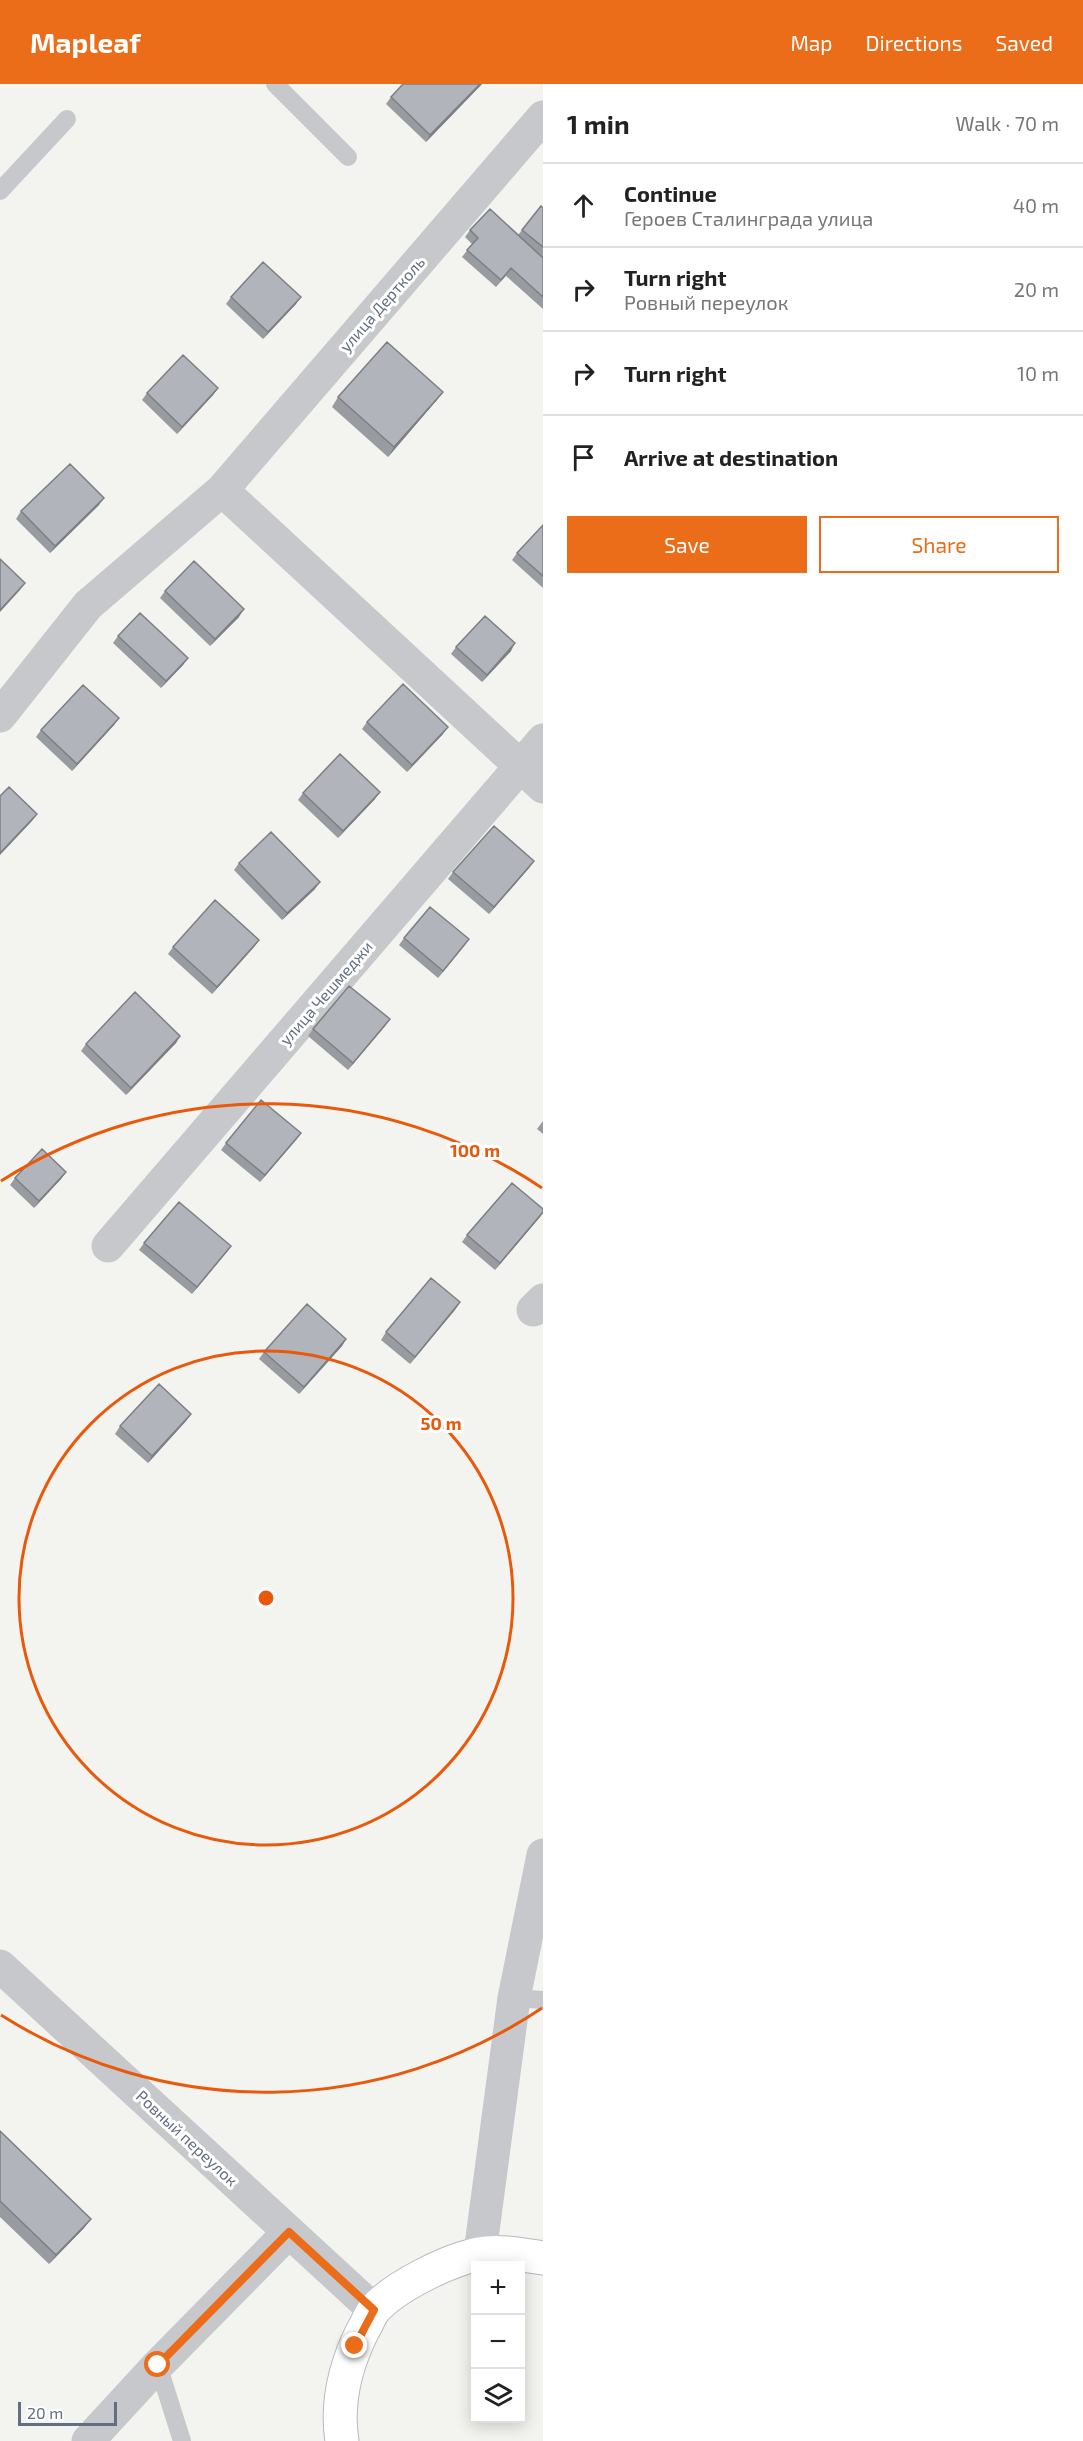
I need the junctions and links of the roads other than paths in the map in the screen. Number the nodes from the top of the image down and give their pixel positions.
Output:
1 (275, 84) edge
2 (543, 117) edge
3 (67, 119) dead end
4 (348, 157) dead end
5 (0, 191) edge
6 (222, 490) junction
7 (0, 716) edge
8 (543, 740) edge
9 (532, 777) edge
10 (108, 1245) dead end
11 (543, 1855) edge
12 (0, 1966) edge
13 (529, 1999) edge
14 (289, 2232) junction
15 (480, 2253) junction
16 (543, 2258) edge
17 (374, 2310) junction
18 (158, 2365) junction
19 (88, 2441) edge
20 (182, 2441) edge
21 (342, 2441) edge

1 - 4 lane
2 - 6 street, улица Дертколь
3 - 5 lane
6 - 7 street, улица Дертколь
6 - 9 street
8 - 9 street, улица Чешмеджи
9 - 10 street, улица Чешмеджи
11 - 13 street
12 - 14 street, Ровный переулок
13 - 15 street
14 - 17 street, Ровный переулок
14 - 18 street
15 - 16 main road
15 - 17 main road
17 - 21 main road
18 - 19 street
18 - 20 lane

